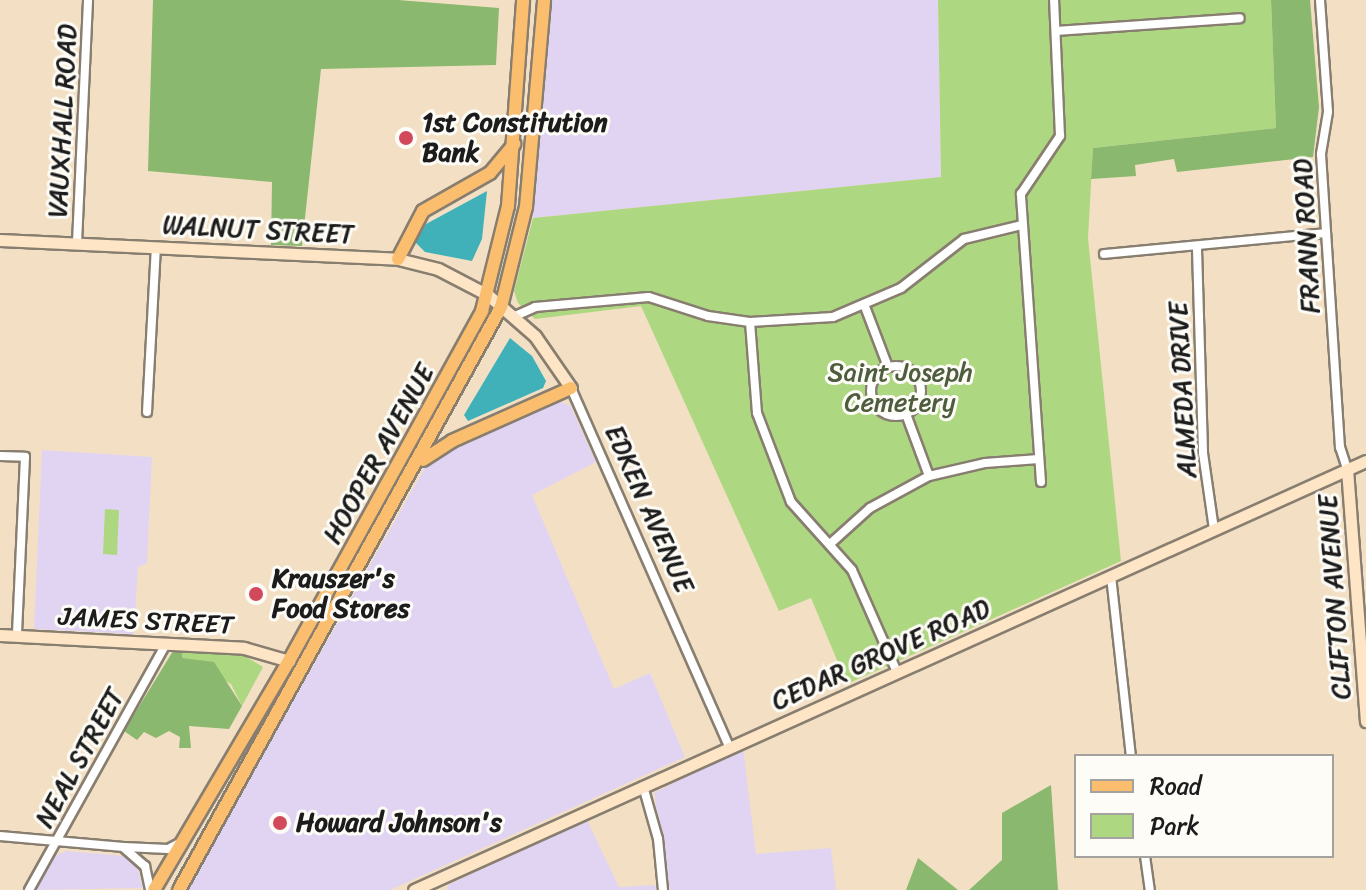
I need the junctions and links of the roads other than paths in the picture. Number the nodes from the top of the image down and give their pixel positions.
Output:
1 (88, 0) edge
2 (523, 0) edge
3 (544, 0) edge
4 (1054, 0) edge
5 (1320, 0) edge
6 (1240, 18) dead end
7 (1056, 31) junction
8 (514, 144) junction
9 (1022, 225) junction
10 (1326, 233) junction
11 (0, 240) edge
12 (77, 243) junction
13 (156, 247) junction
14 (1197, 249) junction
15 (1104, 254) dead end
16 (398, 259) junction
17 (488, 295) junction
18 (864, 304) junction
19 (501, 307) junction
20 (513, 317) junction
21 (750, 322) junction
22 (888, 367) junction
23 (571, 388) junction
24 (147, 412) dead end
25 (906, 414) junction
26 (0, 456) edge
27 (1039, 459) junction
28 (1366, 461) edge
29 (415, 468) junction
30 (1347, 469) junction
31 (929, 476) junction
32 (1041, 482) dead end
33 (1214, 529) junction
34 (830, 544) junction
35 (1111, 576) junction
36 (0, 635) edge
37 (17, 636) junction
38 (166, 644) junction
39 (289, 661) junction
40 (897, 672) junction
41 (1366, 721) edge
42 (729, 747) junction
43 (1131, 754) edge
44 (643, 786) junction
45 (0, 836) edge
46 (186, 840) junction
47 (57, 841) junction
48 (124, 847) junction
49 (1145, 858) edge
50 (183, 886) edge
51 (29, 890) edge
52 (152, 890) edge
53 (414, 890) edge
54 (663, 890) edge
55 (1150, 890) edge

1 - 12 street, VAUXHALL ROAD
2 - 8 main road, HOOPER AVENUE
3 - 19 main road, HOOPER AVENUE
4 - 7 street
5 - 10 street, FRANN ROAD
6 - 7 street
7 - 9 street
8 - 16 main road
8 - 17 main road, HOOPER AVENUE
9 - 18 street
9 - 27 street
10 - 14 street
10 - 30 street, FRANN ROAD
11 - 12 street, WALNUT STREET
12 - 13 street, WALNUT STREET
13 - 16 street, WALNUT STREET
13 - 24 street
14 - 15 street
14 - 33 street, ALMEDA DRIVE
16 - 17 street, WALNUT STREET
17 - 19 street, WALNUT STREET
17 - 39 main road, HOOPER AVENUE
18 - 21 street
18 - 22 street
19 - 20 street, EDKEN AVENUE
19 - 29 main road, HOOPER AVENUE
20 - 21 street
20 - 23 street, EDKEN AVENUE
21 - 34 street
22 - 25 street
22 - 25 street
23 - 29 main road
23 - 42 street, EDKEN AVENUE
25 - 31 street
26 - 37 street
27 - 31 street
27 - 32 street
28 - 30 street, CEDAR GROVE ROAD
29 - 50 main road, HOOPER AVENUE
30 - 33 street, CEDAR GROVE ROAD
30 - 41 street, CLIFTON AVENUE
31 - 34 street
33 - 35 street, CEDAR GROVE ROAD
34 - 40 street
35 - 40 street, CEDAR GROVE ROAD
35 - 43 street
36 - 37 street, JAMES STREET
37 - 38 street, JAMES STREET
38 - 39 street, JAMES STREET
38 - 47 street, NEAL STREET
39 - 46 main road, HOOPER AVENUE
40 - 42 street, CEDAR GROVE ROAD
42 - 44 street, CEDAR GROVE ROAD
44 - 53 street, CEDAR GROVE ROAD
44 - 54 street
45 - 47 street
46 - 48 street
46 - 52 main road, HOOPER AVENUE
47 - 48 street
47 - 51 street, NEAL STREET
48 - 52 street
49 - 55 street

